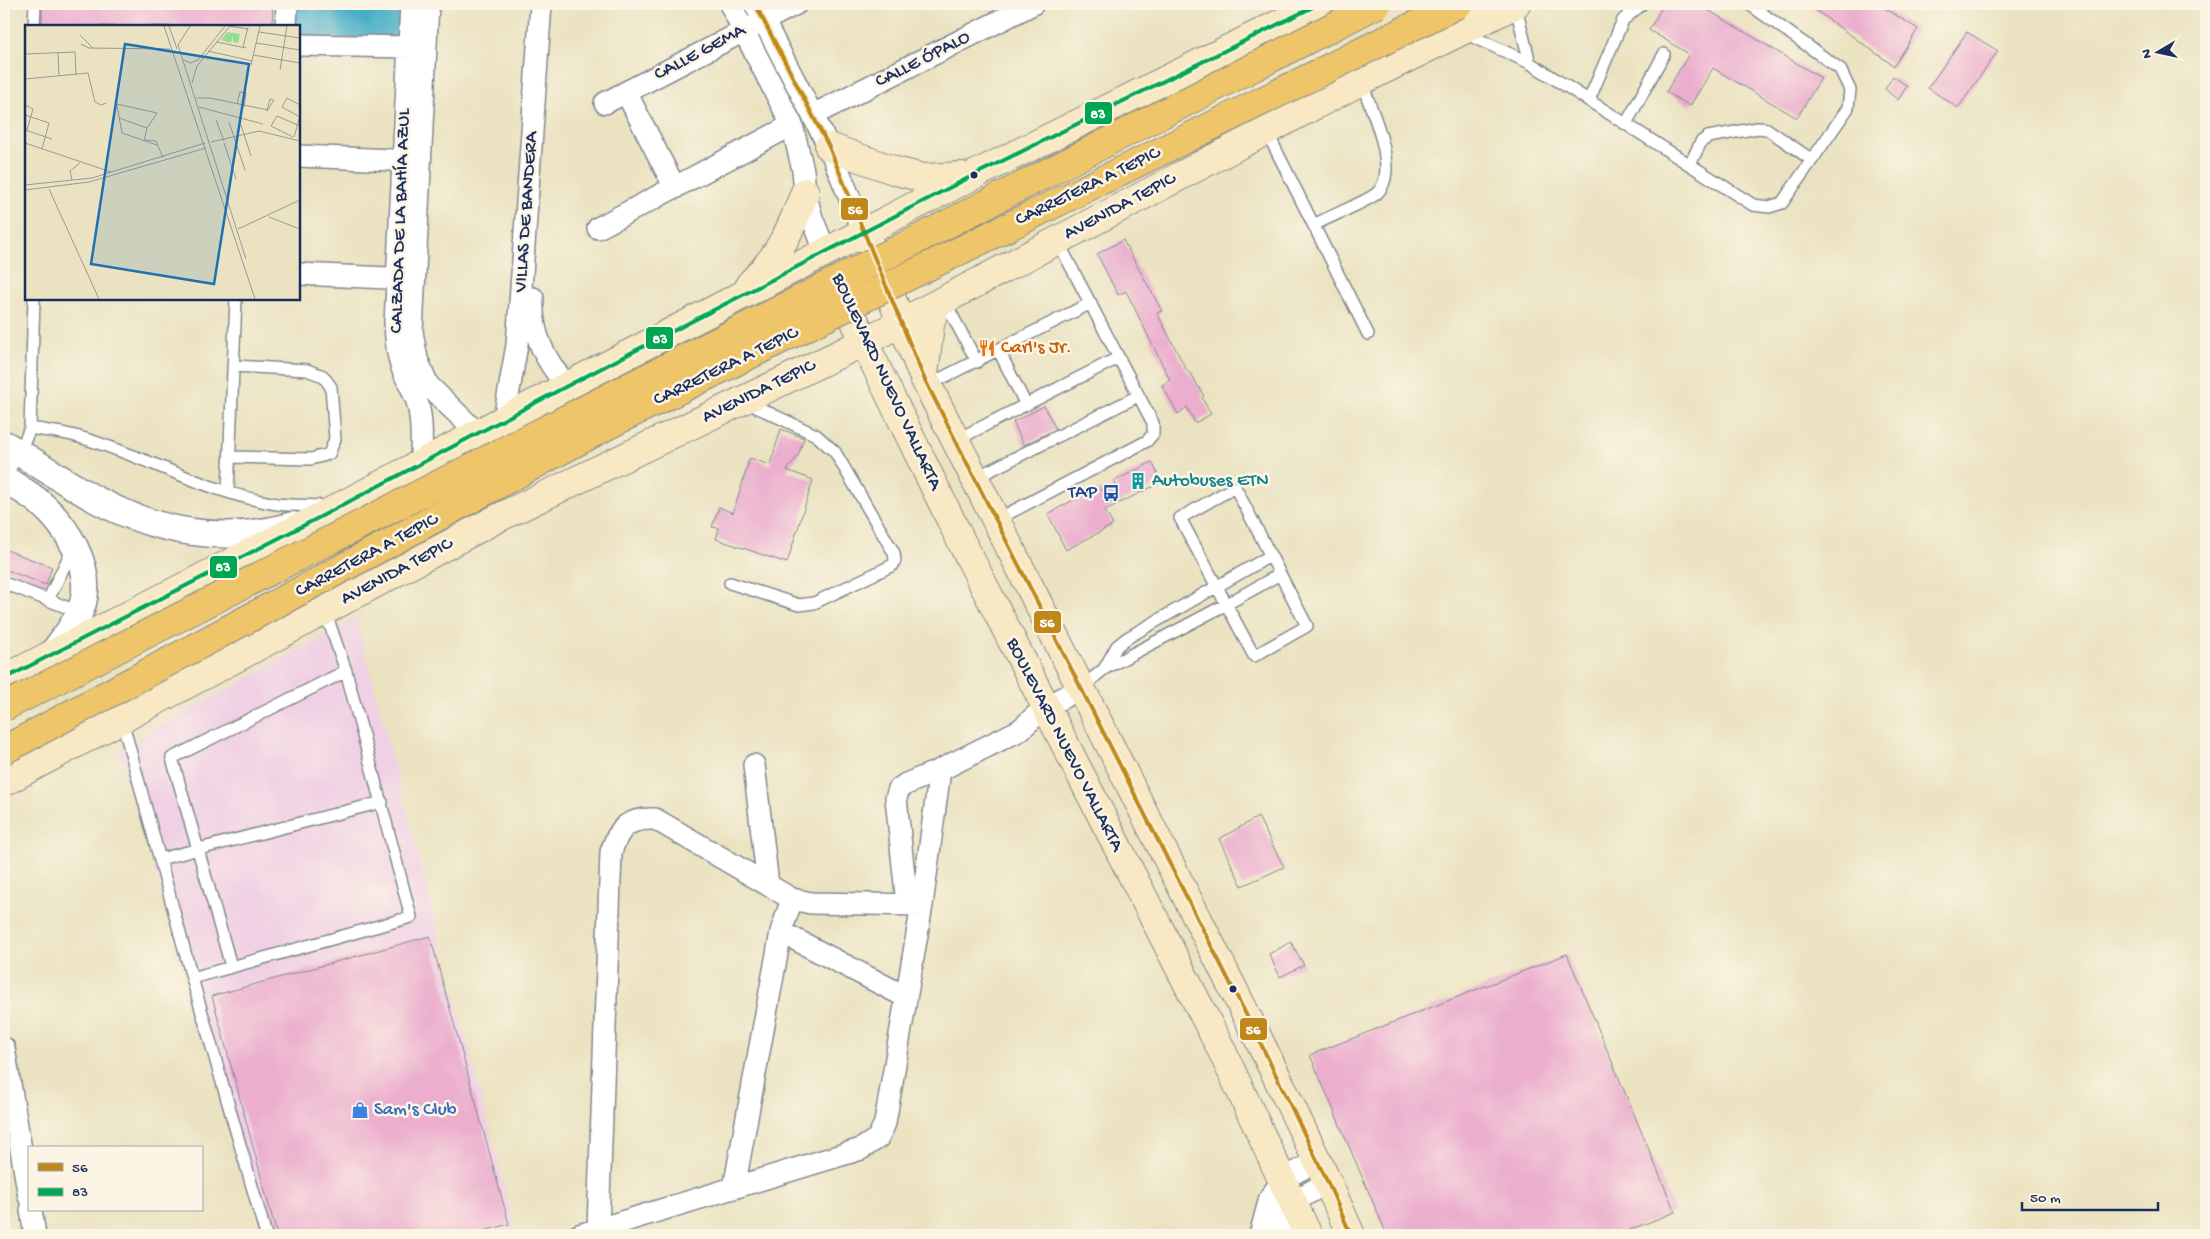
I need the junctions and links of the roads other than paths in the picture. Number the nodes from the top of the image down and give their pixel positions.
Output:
1 (35, 4) edge
2 (287, 4) edge
3 (410, 4) edge
4 (428, 4) edge
5 (541, 4) edge
6 (555, 4) edge
7 (730, 4) edge
8 (796, 4) edge
9 (1033, 4) edge
10 (1319, 4) edge
11 (1376, 4) edge
12 (1458, 4) edge
13 (1515, 4) edge
14 (1642, 4) edge
15 (1749, 4) edge
16 (759, 12) edge
17 (34, 25) edge
18 (286, 25) edge
19 (744, 30) junction
20 (1460, 31) junction
21 (300, 45) edge
22 (409, 47) junction
23 (1664, 54) dead end
24 (1530, 63) junction
25 (1360, 81) junction
26 (626, 92) junction
27 (1589, 100) junction
28 (605, 103) dead end
29 (813, 115) junction
30 (1626, 124) junction
31 (792, 125) junction
32 (1266, 130) junction
33 (829, 147) junction
34 (300, 156) edge
35 (1812, 160) junction
36 (412, 161) junction
37 (1690, 164) junction
38 (974, 175) junction
39 (675, 188) junction
40 (805, 192) junction
41 (1314, 225) junction
42 (598, 228) dead end
43 (864, 233) junction
44 (1058, 240) junction
45 (826, 252) junction
46 (300, 274) edge
47 (405, 279) junction
48 (739, 296) junction
49 (34, 300) edge
50 (236, 300) edge
51 (940, 302) junction
52 (1091, 303) junction
53 (902, 322) junction
54 (1368, 334) dead end
55 (864, 342) junction
56 (528, 344) junction
57 (999, 351) junction
58 (1118, 358) junction
59 (976, 362) junction
60 (233, 366) junction
61 (926, 381) junction
62 (567, 386) junction
63 (422, 389) junction
64 (1138, 396) junction
65 (742, 400) junction
66 (1026, 404) junction
67 (504, 419) junction
68 (30, 428) junction
69 (477, 433) junction
70 (956, 440) junction
71 (12, 448) edge
72 (230, 457) junction
73 (421, 464) junction
74 (4, 478) edge
75 (974, 478) junction
76 (228, 492) junction
77 (330, 512) junction
78 (996, 520) junction
79 (74, 546) junction
80 (1270, 556) junction
81 (1280, 574) junction
82 (4, 583) edge
83 (730, 583) dead end
84 (1217, 586) junction
85 (48, 600) junction
86 (1227, 604) junction
87 (325, 611) junction
88 (79, 612) junction
89 (51, 655) junction
90 (1104, 669) junction
91 (346, 671) junction
92 (4, 679) edge
93 (1082, 688) junction
94 (4, 707) edge
95 (1045, 707) junction
96 (122, 718) junction
97 (4, 750) edge
98 (754, 764) dead end
99 (940, 770) junction
100 (4, 782) edge
101 (382, 802) junction
102 (197, 848) junction
103 (160, 859) junction
104 (768, 885) junction
105 (792, 899) junction
106 (914, 904) junction
107 (781, 932) junction
108 (231, 966) junction
109 (192, 978) junction
110 (906, 997) junction
111 (4, 1048) edge
112 (1323, 1172) junction
113 (734, 1188) junction
114 (1288, 1190) junction
115 (28, 1191) edge
116 (31, 1212) edge
117 (589, 1232) edge
118 (35, 1235) edge
119 (266, 1235) edge
120 (1260, 1235) edge
121 (1280, 1235) edge
122 (1308, 1235) edge
123 (1351, 1235) edge

1 - 17 lane
2 - 18 street
3 - 22 street, CALZADA DE LA BAHÍA AZUL
4 - 36 street, CALZADA DE LA BAHÍA AZUL
5 - 56 street, VILLAS DE BANDERA
6 - 56 street, VILLAS DE BANDERA
7 - 19 street
8 - 16 street, CALLE GEMA
9 - 29 street, CALLE ÓPALO
10 - 38 main road
11 - 94 highway, CARRETERA A TEPIC, bridge
12 - 97 highway, CARRETERA A TEPIC, bridge
13 - 20 main road, AVENIDA TEPIC
13 - 24 lane
14 - 27 lane
15 - 35 lane
16 - 19 street, CALLE GEMA
16 - 29 street
19 - 26 street, CALLE GEMA
19 - 31 street
20 - 24 lane
20 - 25 main road, AVENIDA TEPIC
21 - 22 street
22 - 36 street, CALZADA DE LA BAHÍA AZUL
23 - 30 lane
24 - 27 lane
25 - 32 main road, AVENIDA TEPIC
25 - 41 lane
26 - 28 street, CALLE GEMA
26 - 39 street
27 - 30 lane
29 - 33 street
30 - 37 lane
31 - 39 street
31 - 40 street
32 - 41 lane
32 - 44 main road, AVENIDA TEPIC
33 - 38 main road
33 - 43 street
34 - 36 street
35 - 37 lane
35 - 37 lane
36 - 47 street, CALZADA DE LA BAHÍA AZUL
38 - 43 main road
39 - 42 street
40 - 45 street
40 - 48 main road
41 - 54 lane
43 - 45 main road
43 - 53 main road, BOULEVARD NUEVO VALLARTA
44 - 51 main road, AVENIDA TEPIC
44 - 52 lane
45 - 48 main road
45 - 55 main road, BOULEVARD NUEVO VALLARTA
46 - 47 street
47 - 63 street, CALZADA DE LA BAHÍA AZUL
48 - 62 main road
49 - 68 lane
50 - 60 lane
51 - 53 main road, AVENIDA TEPIC
51 - 59 lane
51 - 61 main road
52 - 57 lane
52 - 58 lane
53 - 55 main road, AVENIDA TEPIC
53 - 61 main road, BOULEVARD NUEVO VALLARTA
55 - 65 main road, AVENIDA TEPIC
55 - 95 main road, BOULEVARD NUEVO VALLARTA
56 - 62 street, VILLAS DE BANDERA
56 - 67 street, VILLAS DE BANDERA
57 - 59 lane
57 - 66 lane
58 - 64 lane
58 - 66 lane
59 - 61 lane
60 - 72 lane
60 - 72 lane
61 - 70 main road, BOULEVARD NUEVO VALLARTA
62 - 67 main road
63 - 69 street, CALZADA DE LA BAHÍA AZUL
63 - 73 street, CALZADA DE LA BAHÍA AZUL
64 - 75 lane
64 - 78 lane
65 - 83 lane
65 - 87 main road, AVENIDA TEPIC
66 - 70 lane
67 - 69 main road
68 - 71 lane
68 - 76 lane
69 - 73 main road
70 - 75 main road, BOULEVARD NUEVO VALLARTA
71 - 74 lane
71 - 77 street
72 - 76 lane
73 - 77 main road
74 - 79 street
75 - 78 main road, BOULEVARD NUEVO VALLARTA
76 - 77 lane
77 - 89 main road
78 - 93 main road, BOULEVARD NUEVO VALLARTA
79 - 85 lane
79 - 88 street
80 - 81 lane
80 - 84 lane
80 - 84 lane
81 - 86 lane
81 - 86 lane
82 - 85 lane
84 - 86 lane
84 - 90 lane
85 - 88 lane
86 - 90 lane
87 - 91 lane
87 - 96 main road, AVENIDA TEPIC
88 - 89 street
89 - 92 main road
90 - 93 lane
91 - 101 lane
91 - 102 lane
93 - 95 street
93 - 112 main road, BOULEVARD NUEVO VALLARTA
95 - 99 street
95 - 114 main road, BOULEVARD NUEVO VALLARTA
96 - 100 main road, AVENIDA TEPIC
96 - 103 lane
98 - 104 street
99 - 106 street
99 - 106 street
101 - 102 lane
101 - 108 lane
102 - 103 lane
102 - 108 lane
103 - 109 lane
104 - 105 street
104 - 117 street
105 - 106 street
105 - 107 street
106 - 110 street
107 - 110 street
107 - 113 street
108 - 109 lane
109 - 119 lane
110 - 113 street
111 - 115 street
112 - 114 street
112 - 123 main road, BOULEVARD NUEVO VALLARTA
113 - 117 street
114 - 120 street
114 - 121 street
114 - 122 main road, BOULEVARD NUEVO VALLARTA
116 - 118 street

